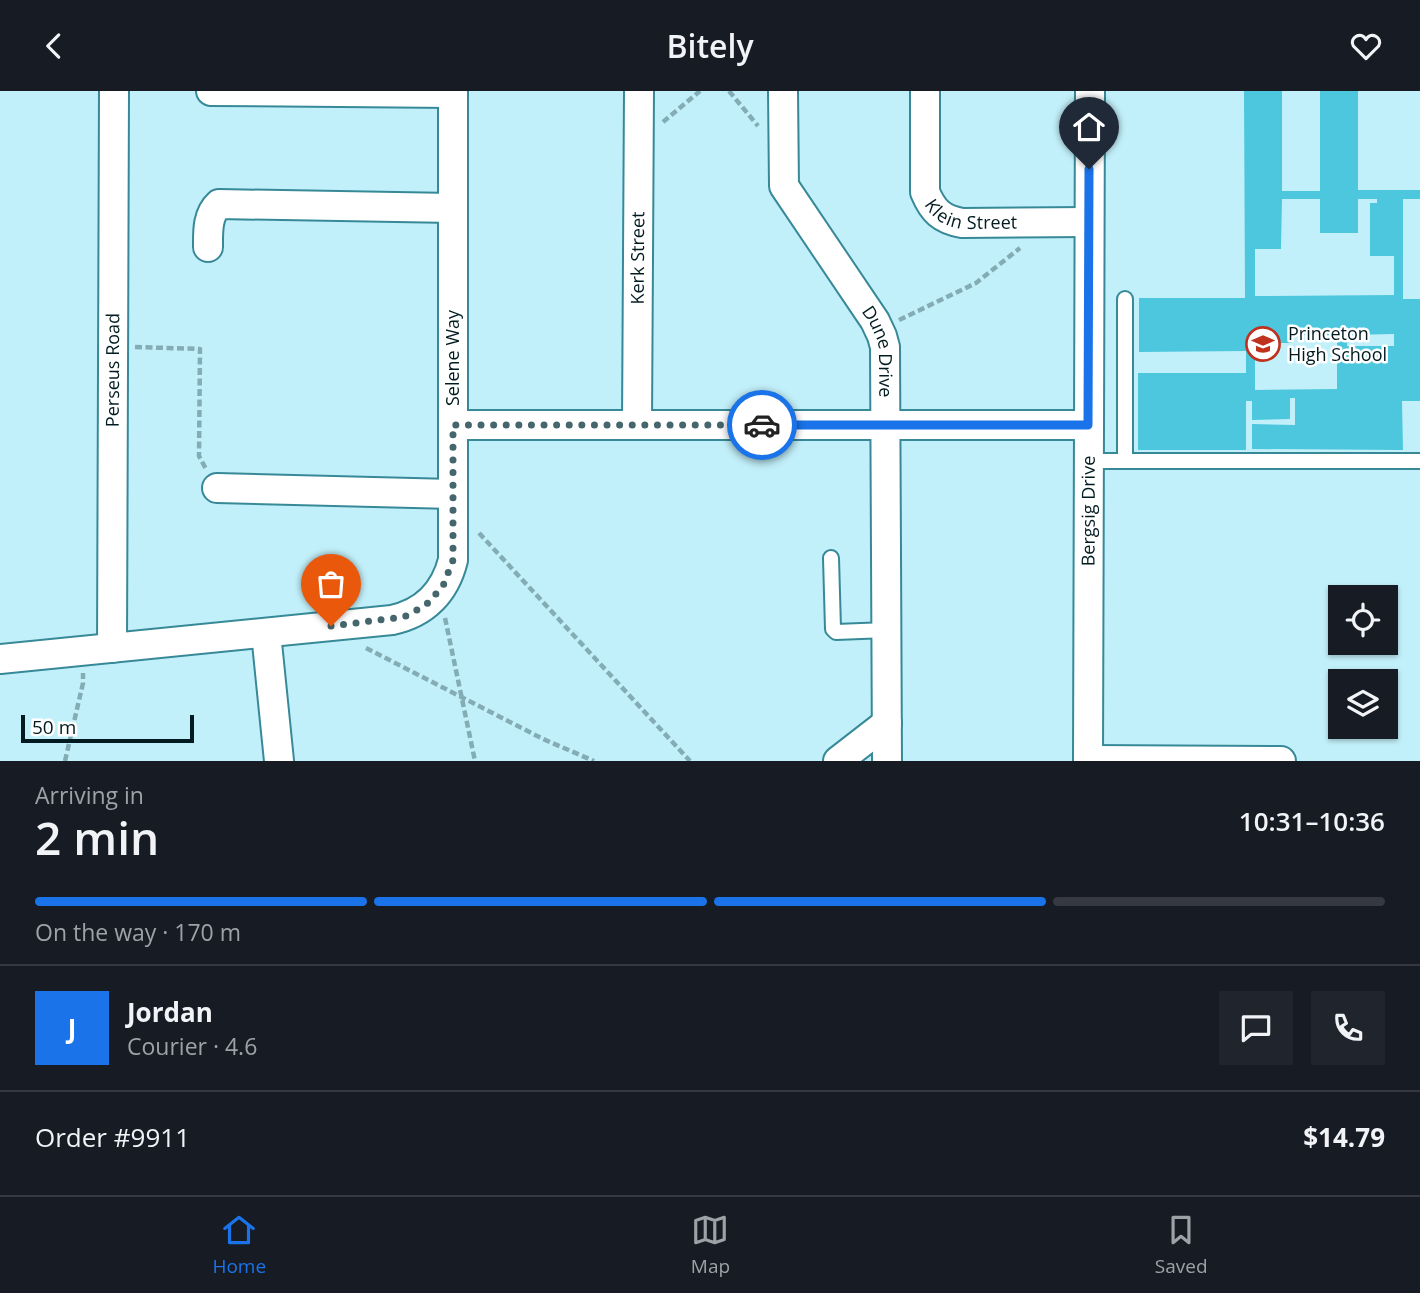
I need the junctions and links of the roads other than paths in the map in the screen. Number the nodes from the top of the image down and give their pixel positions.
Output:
1 (114, 91) edge
2 (211, 91) edge
3 (639, 91) edge
4 (783, 91) edge
5 (925, 91) edge
6 (1090, 91) edge
7 (453, 92) edge
8 (453, 208) junction
9 (1089, 222) junction
10 (208, 247) dead end
11 (1125, 299) dead end
12 (637, 424) junction
13 (453, 425) junction
14 (1088, 425) junction
15 (886, 426) junction
16 (1125, 460) junction
17 (1088, 461) junction
18 (1420, 461) edge
19 (217, 488) road end
20 (453, 508) junction
21 (831, 558) dead end
22 (887, 630) junction
23 (266, 633) junction
24 (112, 648) junction
25 (0, 659) edge
26 (887, 723) junction
27 (279, 761) edge
28 (838, 761) edge
29 (887, 761) edge
30 (1088, 761) edge
31 (1281, 761) edge

1 - 24 street, Perseus Road
2 - 7 street
3 - 12 street, Kerk Street
4 - 15 street, Dune Drive
5 - 9 street, Klein Street
6 - 9 street, Bergsig Drive
7 - 8 street, Selene Way
8 - 10 street
8 - 13 street, Selene Way
9 - 14 street, Bergsig Drive
11 - 16 lane
12 - 13 street
12 - 15 street
13 - 20 street, Selene Way
14 - 15 street
14 - 17 street, Bergsig Drive
15 - 22 street, Dune Drive
16 - 17 lane
16 - 18 lane
17 - 30 street, Bergsig Drive
19 - 20 street
20 - 23 street, Selene Way
21 - 22 lane
22 - 26 street, Dune Drive
23 - 24 street, Selene Way
23 - 27 street
24 - 25 street, Selene Way
26 - 28 street
26 - 29 street, Dune Drive
30 - 31 street

